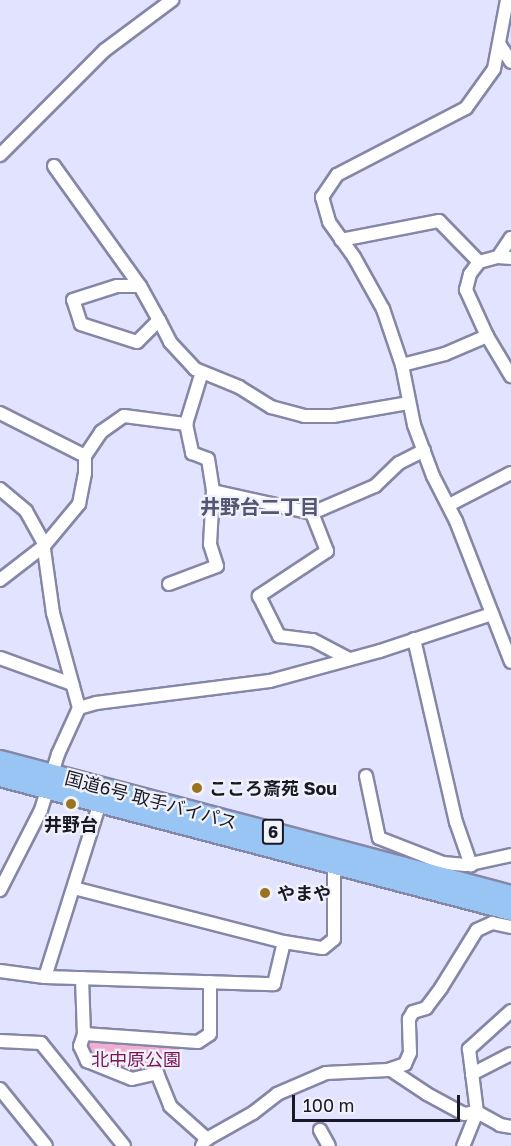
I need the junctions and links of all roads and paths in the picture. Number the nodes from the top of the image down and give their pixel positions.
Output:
1 (172, 0) edge
2 (507, 0) edge
3 (500, 45) junction
4 (511, 62) edge
5 (0, 155) edge
6 (54, 166) dead end
7 (511, 238) edge
8 (341, 240) junction
9 (498, 257) junction
10 (511, 258) edge
11 (479, 262) junction
12 (140, 286) junction
13 (159, 320) junction
14 (487, 336) junction
15 (402, 365) junction
16 (202, 372) junction
17 (511, 376) edge
18 (408, 403) junction
19 (0, 413) edge
20 (186, 424) junction
21 (424, 450) junction
22 (85, 456) junction
23 (511, 473) edge
24 (0, 489) edge
25 (213, 491) junction
26 (448, 505) junction
27 (312, 513) junction
28 (44, 546) junction
29 (0, 580) edge
30 (169, 585) dead end
31 (492, 614) junction
32 (414, 639) junction
33 (0, 658) edge
34 (349, 659) junction
35 (511, 662) edge
36 (72, 684) junction
37 (79, 708) junction
38 (0, 760) edge
39 (366, 776) dead end
40 (0, 777) edge
41 (50, 782) junction
42 (100, 803) junction
43 (511, 855) edge
44 (471, 864) junction
45 (334, 865) junction
46 (441, 869) junction
47 (74, 888) junction
48 (0, 890) edge
49 (511, 895) edge
50 (511, 911) edge
51 (511, 927) edge
52 (284, 942) junction
53 (0, 971) edge
54 (45, 977) junction
55 (82, 978) junction
56 (210, 982) junction
57 (511, 1011) edge
58 (84, 1034) junction
59 (0, 1041) edge
60 (511, 1054) edge
61 (391, 1070) junction
62 (472, 1074) junction
63 (0, 1089) edge
64 (477, 1112) junction
65 (511, 1127) edge
66 (320, 1130) dead end
67 (205, 1142) edge
68 (46, 1146) edge
69 (124, 1146) edge
70 (329, 1146) edge
71 (463, 1146) edge

1 - 5 street
2 - 3 street
3 - 4 street
3 - 8 street
6 - 12 street
7 - 9 street
8 - 11 street
8 - 15 street
9 - 10 street
9 - 11 street
11 - 14 street
12 - 13 street
12 - 13 street
13 - 16 street
14 - 15 street
14 - 17 street
15 - 18 street
16 - 18 street
16 - 20 street
18 - 21 street
19 - 22 street
20 - 22 street
20 - 25 street
21 - 26 street
21 - 27 street
22 - 28 street
23 - 26 street
24 - 28 street
25 - 27 street
25 - 30 street
26 - 31 street
27 - 34 street
28 - 29 street
28 - 36 street
31 - 32 street
31 - 35 street
32 - 34 street
32 - 44 street
33 - 36 street
34 - 37 street
36 - 37 street
37 - 41 street
38 - 41 highway, 国道6号 取手バイパス / 6
39 - 46 street
40 - 41 highway, 国道6号 取手バイパス / 6
41 - 42 highway, 国道6号 取手バイパス / 6
41 - 46 highway, 国道6号 取手バイパス / 6
41 - 48 street
42 - 45 highway, 国道6号 取手バイパス / 6
42 - 47 street
43 - 44 street
44 - 46 street
45 - 50 highway, 国道6号 取手バイパス / 6
45 - 52 street
46 - 49 highway, 国道6号 取手バイパス / 6
47 - 52 street
47 - 54 street
51 - 61 street
52 - 56 street
53 - 54 street
54 - 55 street
55 - 56 street
55 - 58 street
56 - 58 street
57 - 62 street
58 - 67 street
59 - 69 street
60 - 62 street
61 - 64 street
61 - 67 street
62 - 64 street
63 - 68 street
64 - 65 street
64 - 71 street
66 - 70 street

